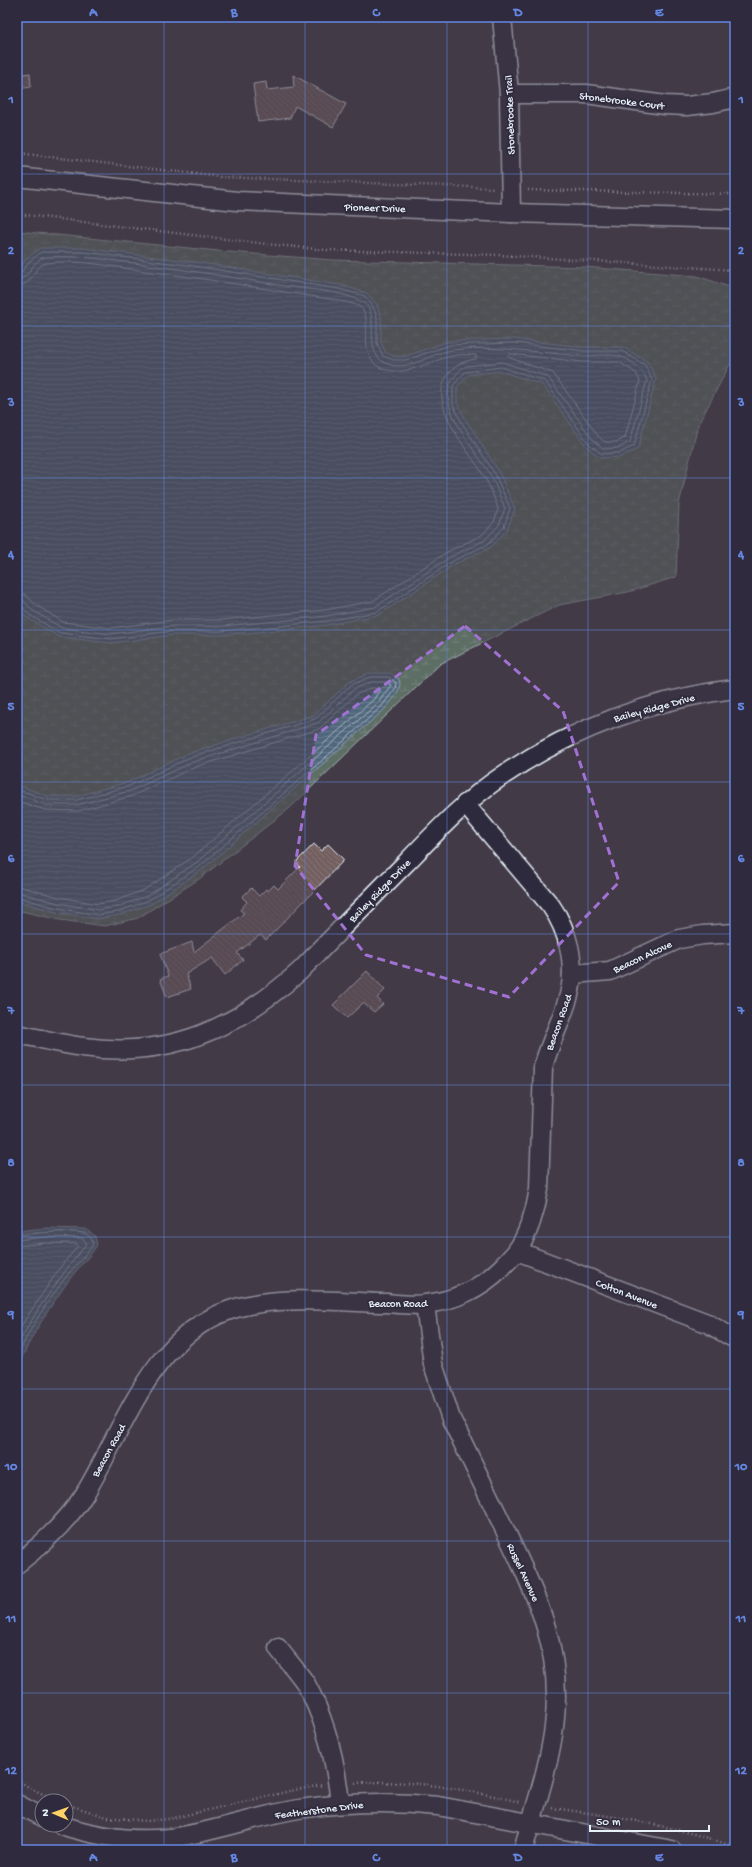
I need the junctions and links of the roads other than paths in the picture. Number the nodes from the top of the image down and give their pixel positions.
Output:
1 (502, 17) edge
2 (509, 94) junction
3 (735, 98) edge
4 (17, 176) edge
5 (511, 213) junction
6 (735, 219) edge
7 (735, 689) edge
8 (465, 804) junction
9 (735, 933) edge
10 (572, 974) junction
11 (17, 1034) edge
12 (517, 1251) junction
13 (425, 1305) junction
14 (735, 1339) edge
15 (17, 1564) edge
16 (278, 1648) dead end
17 (17, 1804) edge
18 (340, 1804) junction
19 (34, 1813) edge
20 (530, 1824) junction
21 (74, 1832) edge
22 (91, 1842) edge
23 (523, 1850) edge
24 (672, 1850) edge

1 - 2 street, Stonebrooke Trail
2 - 3 street, Stonebrooke Court
2 - 5 street, Stonebrooke Trail
4 - 5 street, Pioneer Drive
5 - 6 street, Pioneer Drive
7 - 8 street, Bailey Ridge Drive
8 - 10 street, Beacon Road
8 - 11 street, Bailey Ridge Drive
9 - 10 street, Beacon Alcove
10 - 12 street, Beacon Road
12 - 13 street, Beacon Road
12 - 14 street, Colton Avenue
13 - 15 street, Beacon Road
13 - 20 street, Russel Avenue
16 - 18 street
17 - 19 street
18 - 20 street, Featherstone Drive
18 - 22 street, Featherstone Drive
20 - 23 street, Russel Avenue
20 - 24 street, Featherstone Drive
21 - 22 street, Featherstone Drive

